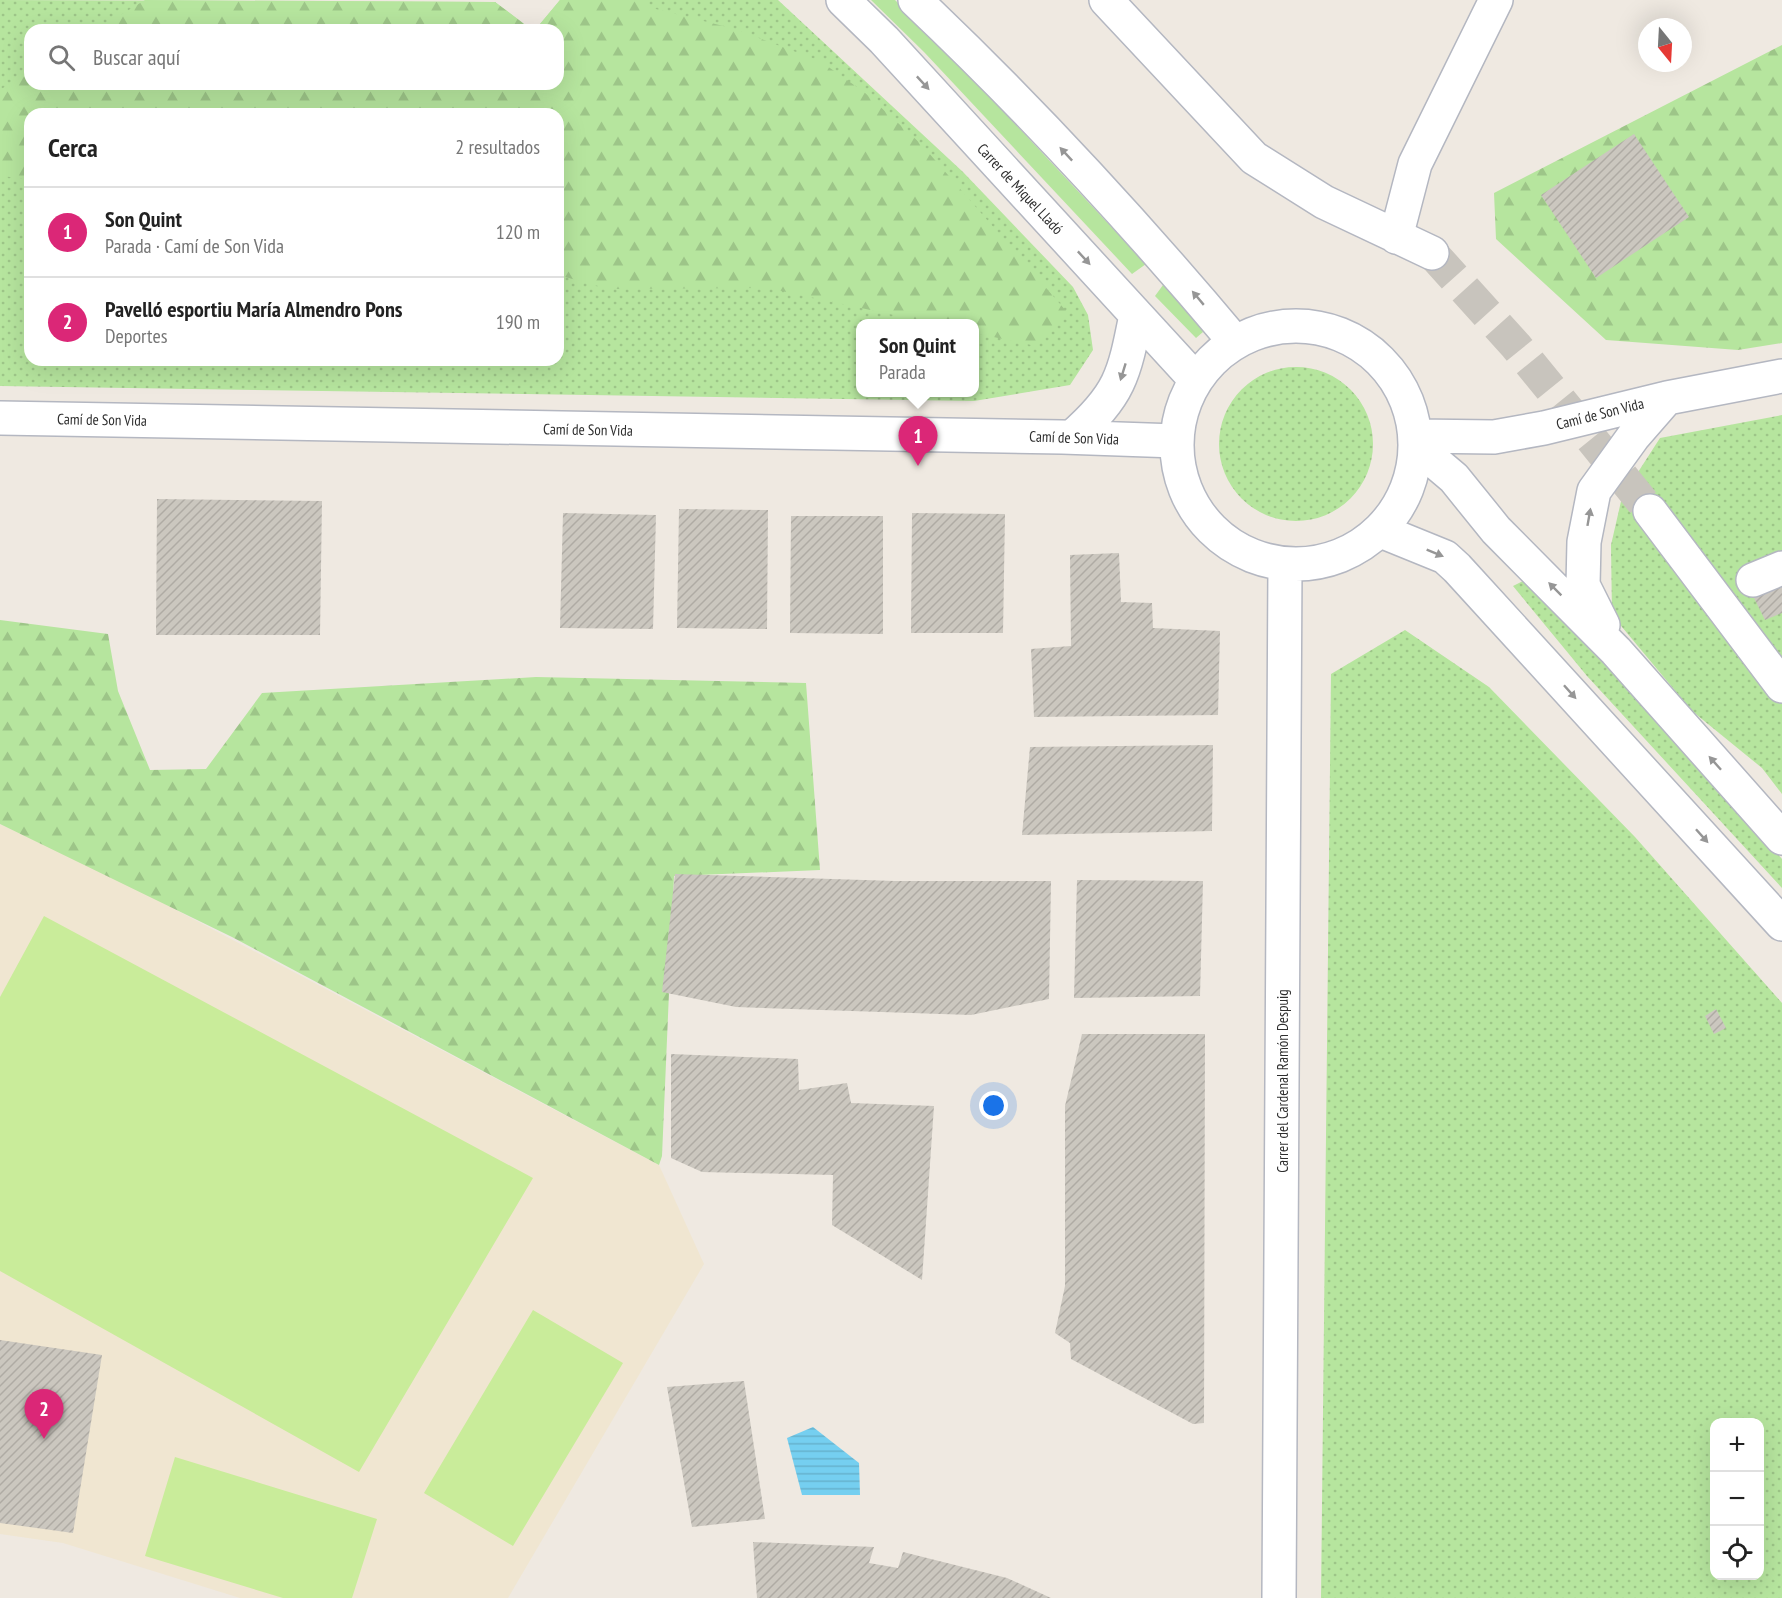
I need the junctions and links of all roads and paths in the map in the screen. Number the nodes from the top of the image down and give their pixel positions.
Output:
1 (843, 0) edge
2 (915, 0) edge
3 (1106, 0) edge
4 (1496, 0) edge
5 (1396, 237) junction
6 (1432, 253) tunnel mouth
7 (1136, 315) junction
8 (1235, 342) junction
9 (1782, 376) edge
10 (1196, 380) junction
11 (1667, 398) junction
12 (0, 418) edge
13 (1072, 437) junction
14 (1415, 440) junction
15 (1176, 441) junction
16 (1650, 511) tunnel mouth
17 (1381, 531) junction
18 (1285, 565) junction
19 (1616, 651) junction
20 (1782, 686) edge
21 (1782, 838) edge
22 (1782, 924) edge
23 (1278, 1598) edge

1 -> 7 street, Carrer de Miquel Lladó
8 -> 2 street
3 - 5 street
4 - 5 street
5 - 6 street
7 - 10 street, Carrer de Miquel Lladó
7 -> 13 street
8 - 10 street
8 - 14 street
9 - 11 street, Camí de Son Vida
10 - 15 street
11 - 14 street, Camí de Son Vida
19 -> 11 street
12 - 13 street, Camí de Son Vida
13 - 15 street, Camí de Son Vida
14 - 17 street
19 -> 14 street
15 - 18 street
16 - 20 street
17 - 18 street
17 -> 22 street
18 - 23 street, Carrer del Cardenal Ramón Despuig
21 -> 19 street

